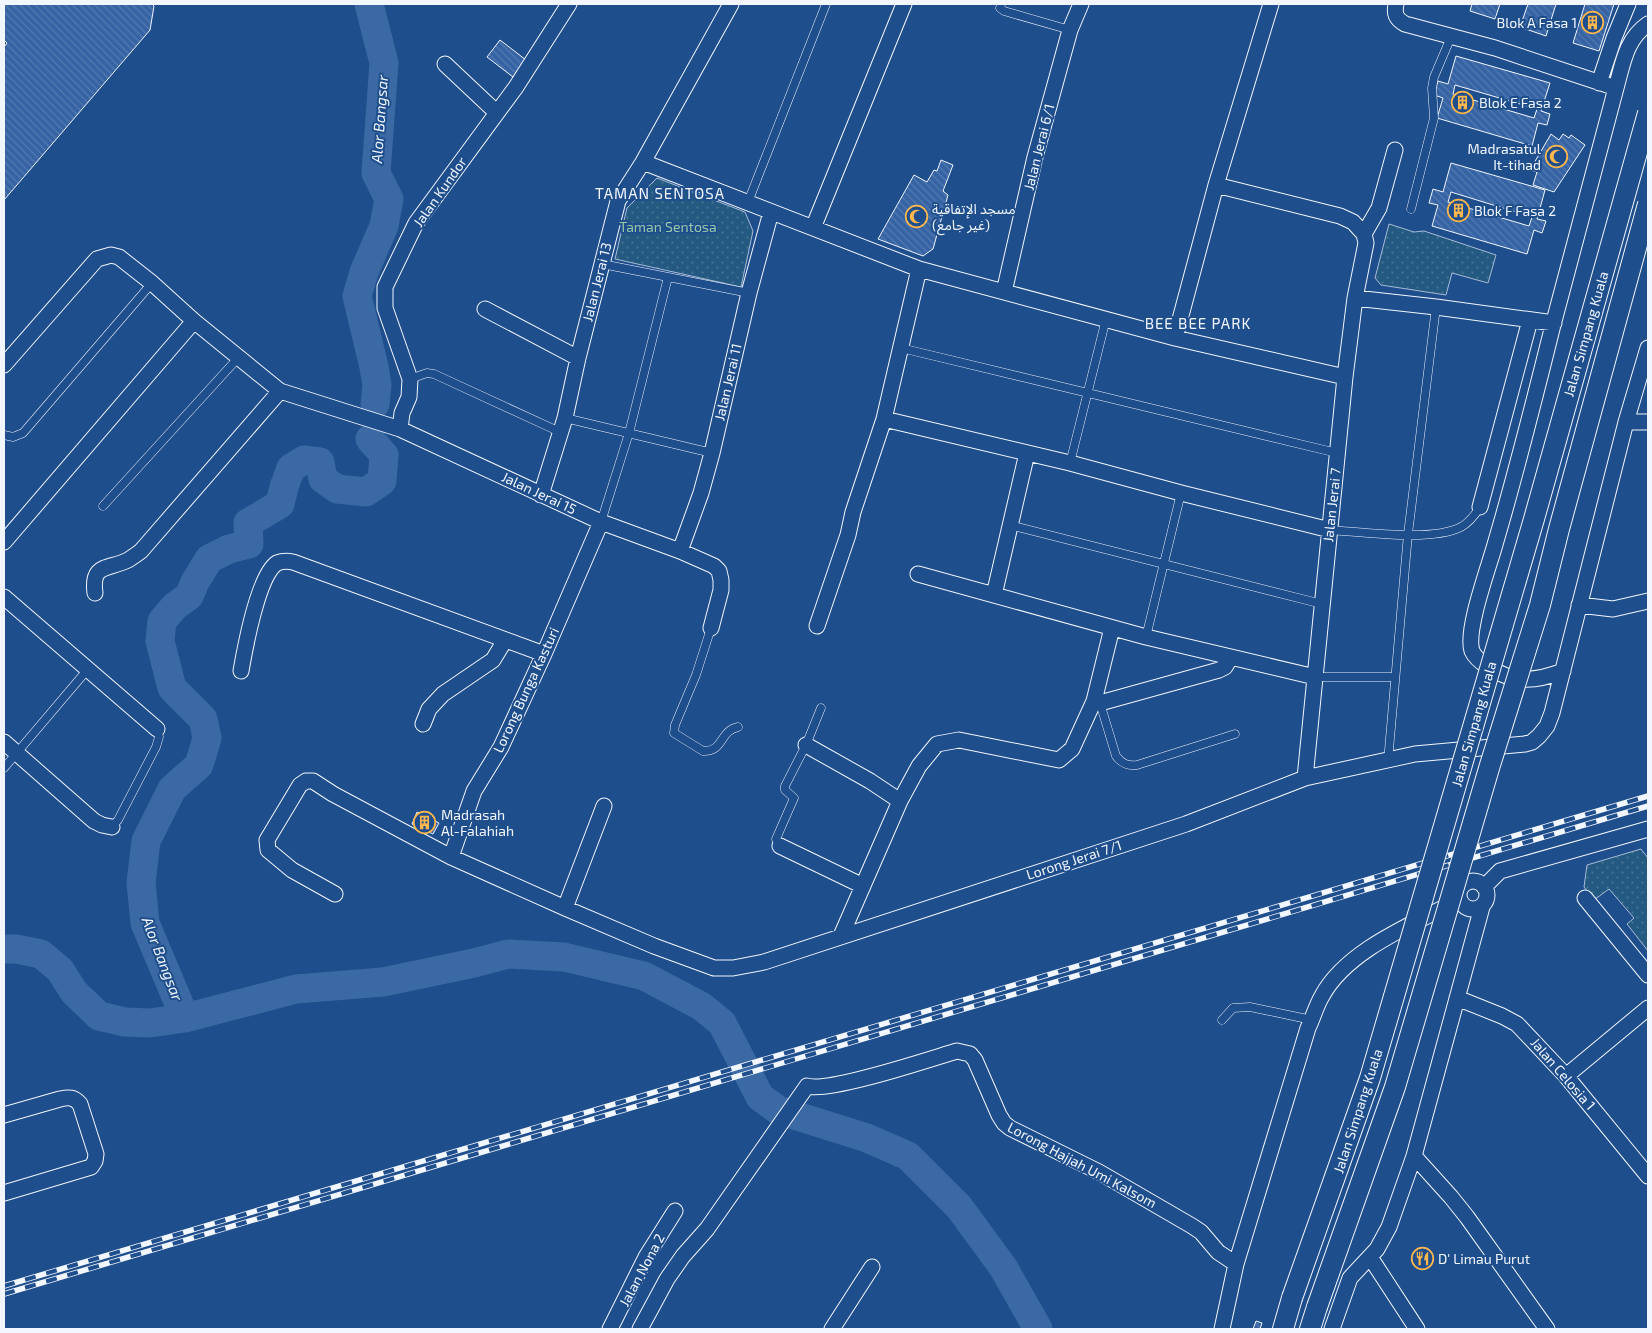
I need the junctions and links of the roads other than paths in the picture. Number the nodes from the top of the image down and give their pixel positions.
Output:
1 (569, 4) edge
2 (731, 4) edge
3 (826, 4) edge
4 (904, 4) edge
5 (1001, 4) edge
6 (1081, 4) edge
7 (1271, 4) edge
8 (1396, 4) edge
9 (1628, 4) edge
10 (1648, 24) edge
11 (1070, 30) junction
12 (1451, 37) junction
13 (445, 64) dead end
14 (1599, 83) junction
15 (1616, 88) junction
16 (496, 112) junction
17 (1648, 112) edge
18 (1395, 150) dead end
19 (643, 162) junction
20 (1216, 185) junction
21 (748, 202) junction
22 (1648, 204) edge
23 (1411, 209) dead end
24 (771, 212) junction
25 (813, 228) junction
26 (1364, 234) junction
27 (602, 264) junction
28 (919, 269) junction
29 (668, 277) junction
30 (152, 282) junction
31 (1004, 292) junction
32 (748, 293) junction
33 (1355, 298) junction
34 (1436, 307) junction
35 (485, 309) dead end
36 (1106, 319) junction
37 (1530, 320) junction
38 (194, 321) junction
39 (1554, 323) junction
40 (1175, 338) junction
41 (901, 348) junction
42 (1648, 348) edge
43 (238, 358) junction
44 (578, 358) junction
45 (4, 365) edge
46 (1344, 376) junction
47 (410, 379) junction
48 (280, 391) junction
49 (1088, 394) junction
50 (884, 419) junction
51 (1626, 422) junction
52 (1648, 422) edge
53 (563, 425) junction
54 (400, 429) junction
55 (629, 433) junction
56 (4, 435) edge
57 (712, 453) junction
58 (1027, 453) junction
59 (1337, 454) junction
60 (1070, 463) junction
61 (1181, 493) junction
62 (541, 495) junction
63 (103, 506) dead end
64 (1480, 507) joint
65 (601, 522) junction
66 (1010, 525) junction
67 (1330, 530) junction
68 (1408, 534) junction
69 (4, 542) edge
70 (680, 551) junction
71 (1164, 563) junction
72 (918, 574) dead end
73 (95, 593) dead end
74 (994, 595) junction
75 (4, 597) edge
76 (1648, 601) edge
77 (1322, 604) junction
78 (1580, 606) junction
79 (817, 626) dead end
80 (710, 628) joint
81 (1112, 628) junction
82 (1146, 637) junction
83 (505, 640) junction
84 (544, 654) junction
85 (1231, 658) junction
86 (88, 669) junction
87 (241, 671) dead end
88 (1563, 671) junction
89 (1315, 677) junction
90 (1395, 677) junction
91 (1097, 702) junction
92 (821, 708) dead end
93 (423, 724) dead end
94 (738, 727) dead end
95 (157, 729) joint
96 (1235, 734) dead end
97 (4, 742) edge
98 (806, 745) junction
99 (17, 754) junction
100 (1388, 761) junction
101 (4, 768) edge
102 (1305, 778) junction
103 (900, 802) junction
104 (604, 806) dead end
105 (112, 827) joint
106 (1648, 829) edge
107 (780, 846) joint
108 (451, 857) junction
109 (863, 886) junction
110 (1484, 887) junction
111 (335, 894) dead end
112 (1584, 898) dead end
113 (1460, 899) junction
114 (1482, 906) junction
115 (565, 908) junction
116 (841, 936) junction
117 (1648, 975) edge
118 (1458, 998) junction
119 (1648, 1008) edge
120 (1222, 1020) dead end
121 (1312, 1020) junction
122 (1566, 1076) junction
123 (4, 1115) edge
124 (1414, 1156) junction
125 (1648, 1176) edge
126 (4, 1193) edge
127 (675, 1211) dead end
128 (1370, 1257) junction
129 (1236, 1264) junction
130 (872, 1267) dead end
131 (610, 1329) edge
132 (640, 1329) edge
133 (832, 1329) edge
134 (1222, 1329) edge
135 (1283, 1329) edge
136 (1310, 1329) edge
137 (1332, 1329) edge
138 (1417, 1329) edge
139 (1547, 1329) edge

1 - 16 street, Jalan Kundor
2 - 19 street, Jalan Jerai 13
3 - 21 lane
4 - 25 street
5 - 11 lane
6 - 11 street, Jalan Jerai 6/1
7 - 20 street
8 - 12 street
9 - 14 street
10 - 15 street
11 - 31 street, Jalan Jerai 6/1
12 - 14 street
12 - 23 lane
13 - 16 street
14 - 15 street
15 - 39 street
16 - 47 street, Jalan Kundor
17 - 135 main road, Jalan Simpang Kuala, bridge
18 - 26 street
19 - 21 street
19 - 27 street, Jalan Jerai 13
20 - 26 street
20 - 40 street
21 - 24 street
22 - 136 main road, Jalan Simpang Kuala, bridge
24 - 25 street
24 - 32 street, Jalan Jerai 11
25 - 28 street
26 - 33 street, Jalan Jerai 7
27 - 29 lane
27 - 44 street, Jalan Jerai 13
28 - 31 street
28 - 41 street
29 - 32 lane
29 - 55 lane
30 - 38 street
30 - 45 street
30 - 56 lane
31 - 36 street
32 - 57 street, Jalan Jerai 11
33 - 34 street
33 - 46 street, Jalan Jerai 7
34 - 37 street
34 - 68 lane
35 - 44 street
36 - 40 street
36 - 49 lane
37 - 39 street
37 - 64 street
38 - 43 street
38 - 69 street
39 - 88 street
40 - 46 street
41 - 49 lane
41 - 50 street
42 - 51 street, Lorong Jerai 7/1
43 - 48 street
43 - 63 lane
44 - 53 street, Jalan Jerai 13
46 - 59 street, Jalan Jerai 7
47 - 53 lane
47 - 54 street
48 - 54 street, Jalan Jerai 15
48 - 73 street
49 - 59 lane
49 - 60 lane
50 - 58 street
50 - 79 street
51 - 52 street
51 - 78 street, Lorong Jerai 7/1
53 - 55 lane
53 - 62 street, Jalan Jerai 13
54 - 62 street, Jalan Jerai 15
55 - 57 lane
55 - 65 lane
57 - 70 street, Jalan Jerai 11
58 - 60 street
58 - 66 street
59 - 67 street, Jalan Jerai 7
60 - 61 street
61 - 67 street
61 - 71 lane
62 - 65 street, Jalan Jerai 15
64 - 68 lane
65 - 70 street, Jalan Jerai 15
65 - 84 street, Lorong Bunga Kasturi
66 - 71 lane
66 - 74 street
67 - 68 lane
67 - 77 street, Jalan Jerai 7
68 - 90 lane
70 - 80 street, Jalan Jerai 15
71 - 77 lane
71 - 82 lane
72 - 74 street
74 - 81 street
75 - 86 street
76 - 78 street
77 - 89 street, Jalan Jerai 7
78 - 88 street, Lorong Jerai 7/1
80 - 94 lane
81 - 82 street
81 - 91 street
82 - 85 street
83 - 84 street
83 - 87 street
83 - 93 street
84 - 108 street, Lorong Bunga Kasturi
85 - 89 street
85 - 91 street
86 - 95 street
86 - 99 lane
88 - 100 street, Lorong Jerai 7/1
89 - 90 lane
89 - 102 street, Jalan Jerai 7
90 - 100 lane
91 - 96 lane
91 - 103 street
92 - 98 lane
95 - 105 lane
97 - 99 street
98 - 103 street
98 - 107 lane
99 - 101 lane
99 - 105 street
100 - 102 street, Lorong Jerai 7/1
102 - 116 street, Lorong Jerai 7/1
103 - 109 street
104 - 115 street
106 - 110 street
107 - 109 street
108 - 111 street, Lorong Jerai 7/1
108 - 115 street, Lorong Jerai 7/1
109 - 116 street
110 - 113 street
110 - 114 street
112 - 117 street
113 - 114 street
113 - 121 street
114 - 118 street
115 - 116 street, Lorong Jerai 7/1
118 - 122 street, Jalan Celosia 1
118 - 124 street
119 - 122 street
120 - 121 lane
121 - 129 street
122 - 125 street, Jalan Celosia 1
123 - 126 street
124 - 128 street
124 - 139 street
127 - 131 street, Jalan Nona 2
128 - 137 street
128 - 138 street
129 - 132 street, Lorong Hajjah Umi Kalsom
129 - 134 street
130 - 133 street

